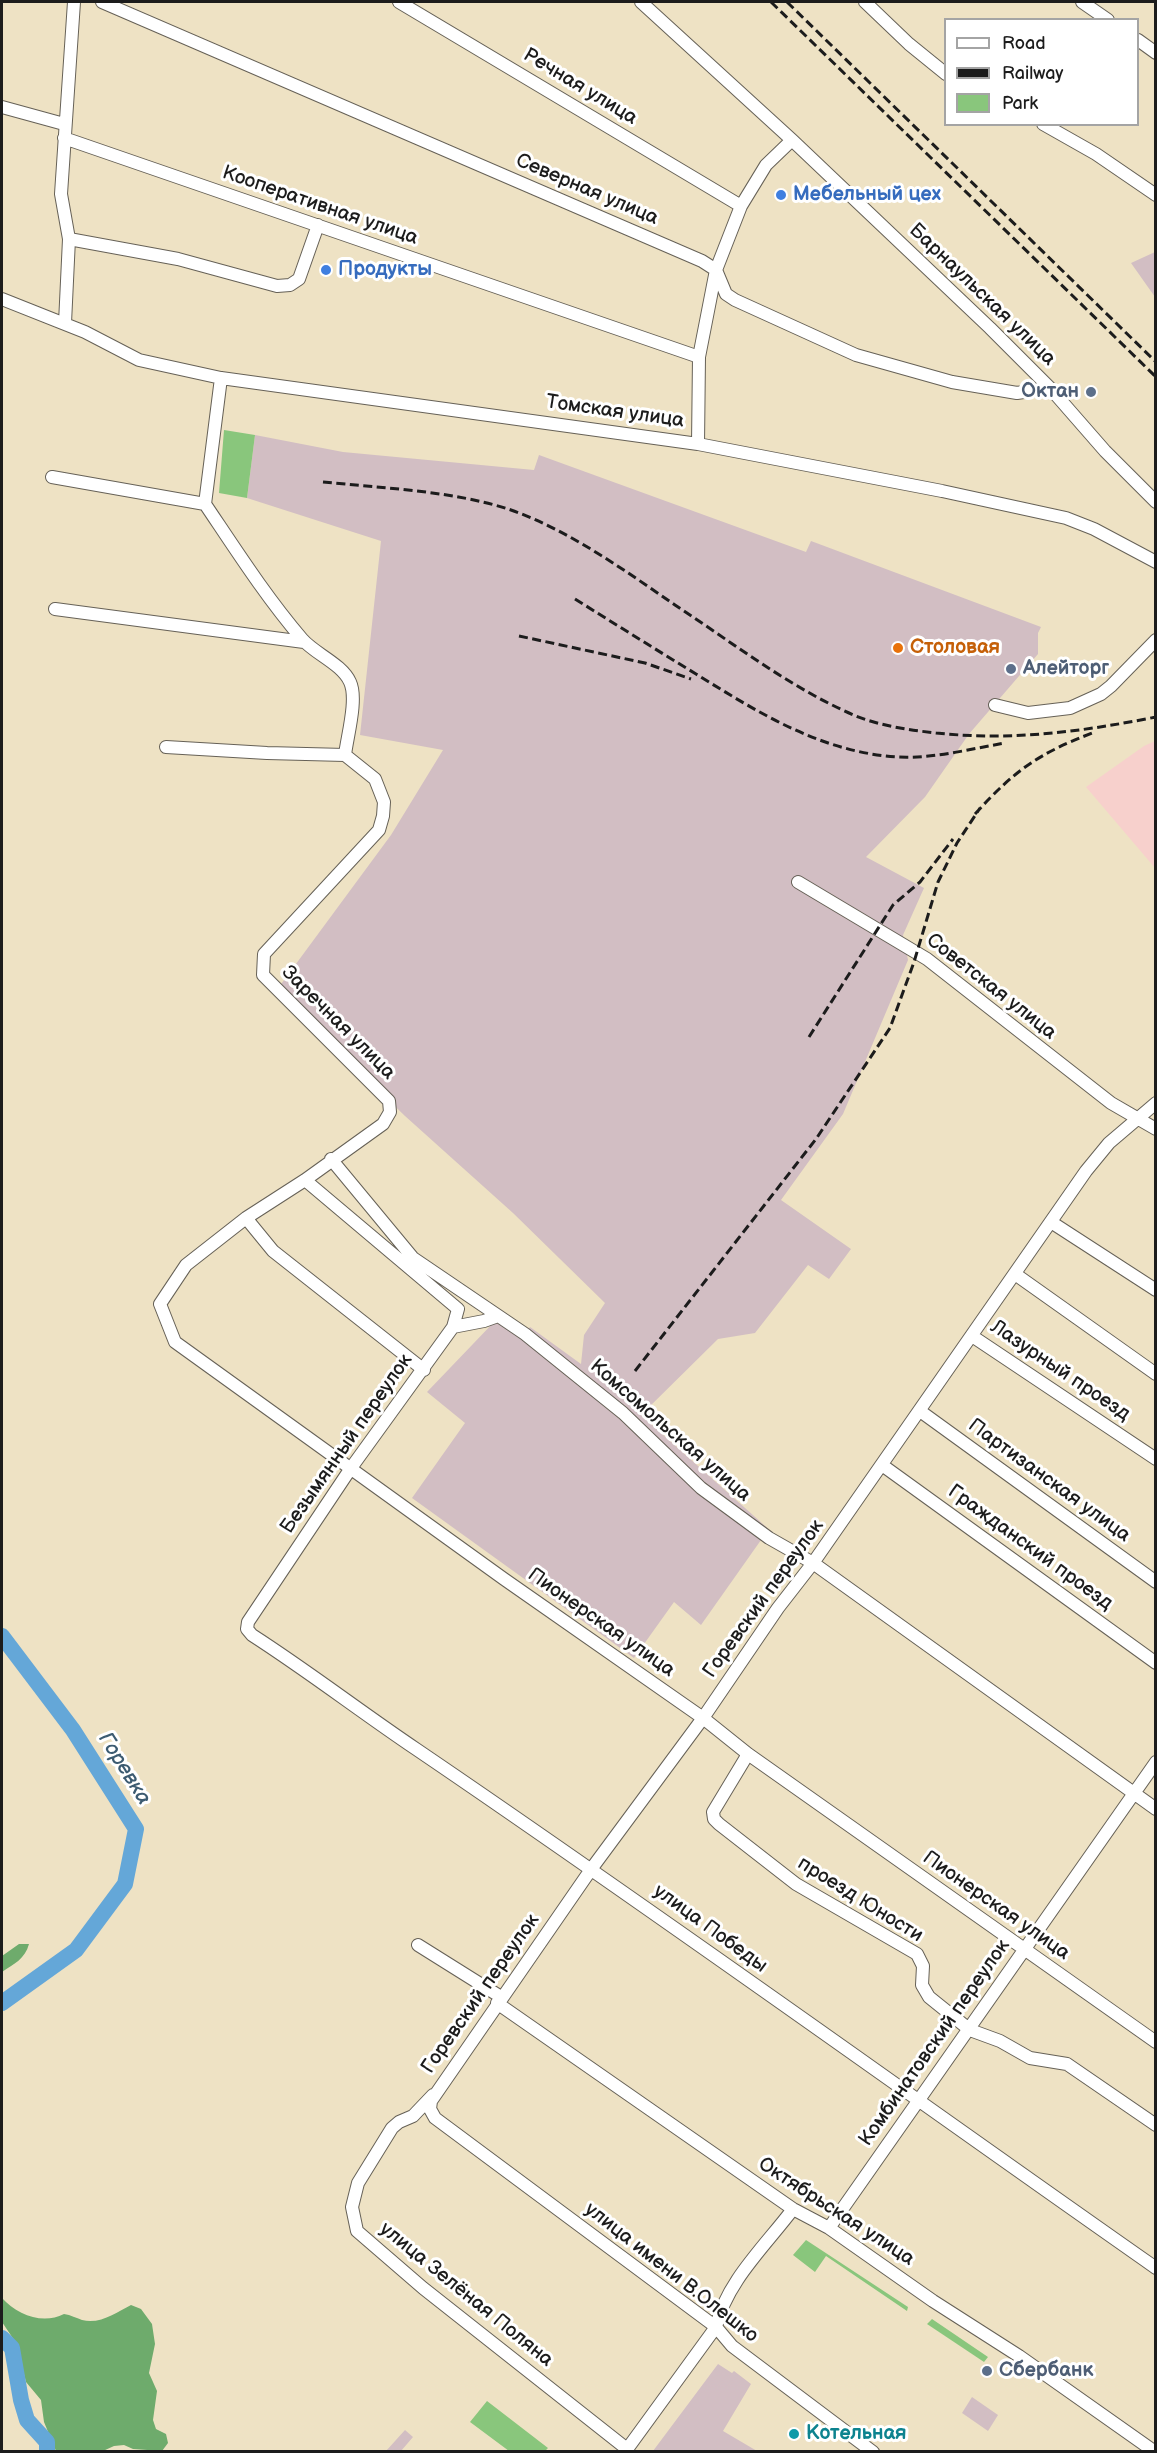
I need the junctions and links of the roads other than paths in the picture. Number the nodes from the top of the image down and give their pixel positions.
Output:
1 (74, 2) edge
2 (102, 2) edge
3 (399, 2) edge
4 (641, 2) edge
5 (865, 2) edge
6 (1082, 2) edge
7 (1105, 18) edge
8 (1139, 41) edge
9 (1155, 53) edge
10 (944, 73) edge
11 (2, 107) edge
12 (64, 124) junction
13 (1047, 126) edge
14 (64, 138) junction
15 (792, 140) junction
16 (1155, 195) edge
17 (741, 206) junction
18 (318, 225) junction
19 (69, 239) junction
20 (716, 270) junction
21 (2, 299) edge
22 (65, 323) junction
23 (699, 357) junction
24 (221, 378) junction
25 (1050, 388) junction
26 (698, 444) junction
27 (52, 477) dead end
28 (1155, 502) edge
29 (205, 504) junction
30 (1155, 562) edge
31 (55, 609) dead end
32 (1155, 640) edge
33 (304, 642) junction
34 (995, 705) dead end
35 (166, 747) dead end
36 (345, 755) junction
37 (798, 882) dead end
38 (1155, 1103) edge
39 (1138, 1119) junction
40 (1155, 1129) edge
41 (331, 1160) junction
42 (305, 1179) junction
43 (246, 1218) junction
44 (1051, 1221) junction
45 (1015, 1274) junction
46 (1155, 1290) edge
47 (160, 1304) joint
48 (498, 1316) junction
49 (453, 1327) junction
50 (972, 1336) junction
51 (424, 1370) junction
52 (1155, 1374) edge
53 (920, 1411) junction
54 (1155, 1459) edge
55 (882, 1465) junction
56 (351, 1468) junction
57 (813, 1563) junction
58 (1155, 1582) edge
59 (248, 1622) joint
60 (1155, 1663) edge
61 (703, 1718) junction
62 (748, 1754) junction
63 (1155, 1762) edge
64 (1135, 1794) junction
65 (1155, 1809) edge
66 (592, 1868) junction
67 (418, 1945) dead end
68 (1023, 1949) junction
69 (499, 2000) junction
70 (970, 2030) junction
71 (1155, 2042) edge
72 (434, 2094) junction
73 (917, 2101) junction
74 (444, 2125) joint
75 (1155, 2126) edge
76 (793, 2209) junction
77 (829, 2228) junction
78 (1155, 2268) edge
79 (716, 2327) junction
80 (626, 2450) edge
81 (873, 2451) edge
82 (1155, 2451) edge

1 - 12 street
2 - 20 street, Северная улица
3 - 17 street, Речная улица
4 - 15 street, Барнаульская улица
5 - 10 street
6 - 7 street
8 - 9 street
11 - 12 street
12 - 14 street
13 - 16 street
14 - 18 street, Кооперативная улица
14 - 19 street
15 - 17 street
15 - 25 street, Барнаульская улица
17 - 20 street
18 - 19 street
18 - 23 street, Кооперативная улица
19 - 22 street
20 - 23 street
20 - 25 street
21 - 22 street, Томская улица
22 - 24 street, Томская улица
23 - 26 street
24 - 26 street, Томская улица
24 - 29 street
25 - 28 street, Барнаульская улица
26 - 30 street, Томская улица
27 - 29 street
29 - 33 street
31 - 33 street
32 - 34 street
33 - 36 street
35 - 36 street
36 - 41 street, Заречная улица
37 - 39 street, Советская улица
38 - 39 street, Горевский переулок
39 - 40 street, Советская улица
39 - 44 street, Горевский переулок
41 - 42 street, Заречная улица
41 - 48 street, Комсомольская улица
42 - 43 street, Заречная улица
42 - 49 street
43 - 47 street, Заречная улица
43 - 51 street
44 - 45 street, Горевский переулок
44 - 46 street
45 - 50 street, Горевский переулок
45 - 52 street
47 - 56 street, Пионерская улица
48 - 49 street
48 - 57 street, Комсомольская улица
49 - 51 street, Безымянный переулок
50 - 53 street, Горевский переулок
50 - 54 street, Лазурный проезд
51 - 56 street, Безымянный переулок
53 - 55 street, Горевский переулок
53 - 58 street, Партизанская улица
55 - 57 street, Горевский переулок
55 - 60 street, Гражданский проезд
56 - 59 street, Безымянный переулок
56 - 61 street, Пионерская улица
57 - 61 street, Горевский переулок
57 - 64 street, Комсомольская улица
59 - 66 street, улица Победы
61 - 62 street, Пионерская улица
61 - 66 street, Горевский переулок
62 - 68 street, Пионерская улица
62 - 70 street, проезд Юности
63 - 64 street, Комбинатовский переулок
64 - 65 street, Комсомольская улица
64 - 68 street, Комбинатовский переулок
66 - 69 street, Горевский переулок
66 - 73 street, улица Победы
67 - 69 street, Октябрьская улица
68 - 70 street, Комбинатовский переулок
68 - 71 street, Пионерская улица
69 - 72 street, Горевский переулок
69 - 76 street, Октябрьская улица
70 - 73 street, Комбинатовский переулок
70 - 75 street, проезд Юности
72 - 74 street, Горевский переулок
72 - 80 street, улица Зелёная Поляна
73 - 77 street, Комбинатовский переулок
73 - 78 street, улица Победы
74 - 79 street, улица имени В.Олешко
76 - 77 street, Октябрьская улица
76 - 79 street
77 - 82 street, Октябрьская улица
79 - 80 street
79 - 81 street, улица имени В.Олешко

